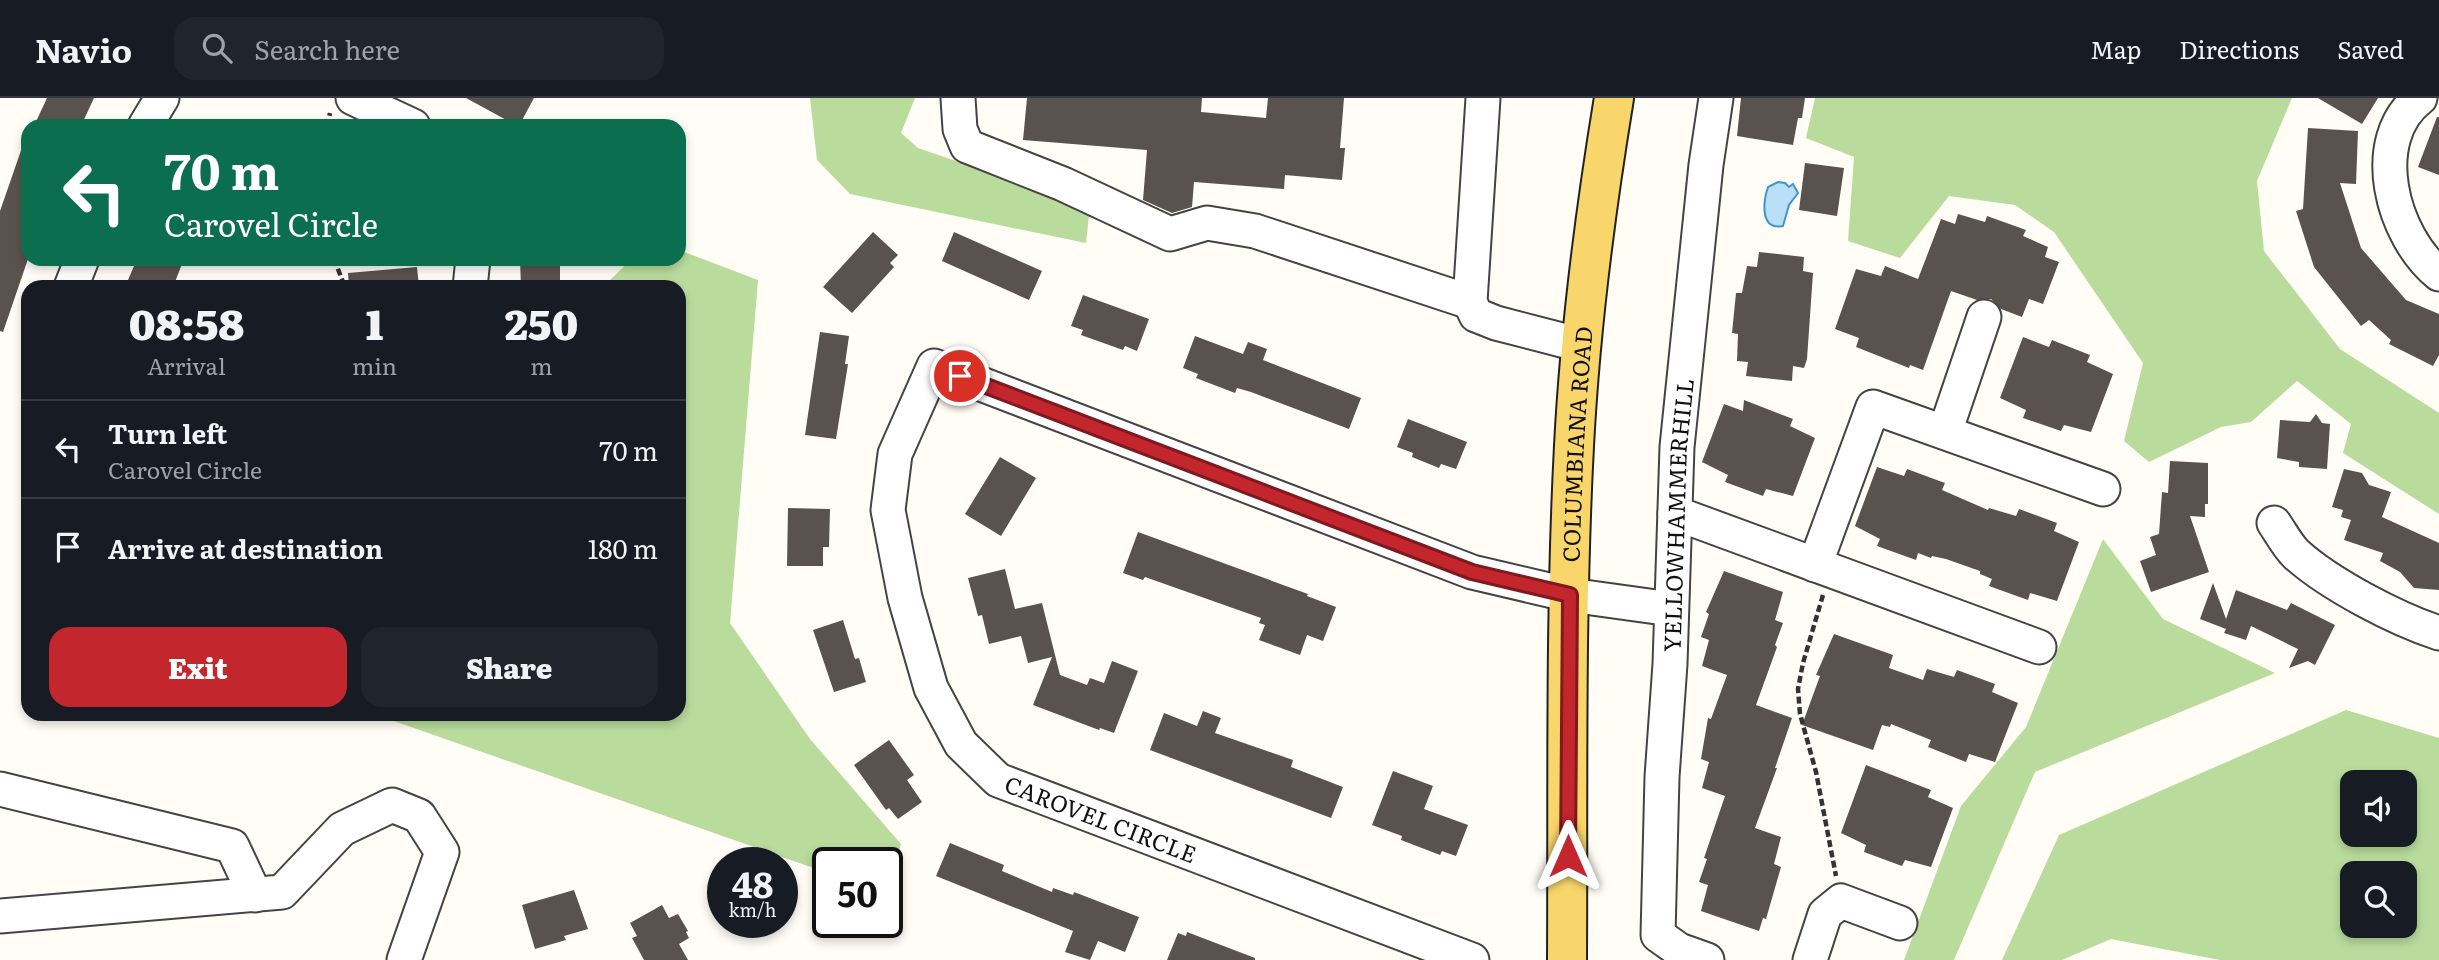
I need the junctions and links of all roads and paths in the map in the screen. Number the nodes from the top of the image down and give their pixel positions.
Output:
1 (162, 98) edge
2 (353, 98) edge
3 (958, 98) edge
4 (1483, 98) edge
5 (1614, 98) edge
6 (1716, 98) edge
7 (2420, 98) edge
8 (149, 119) edge
9 (398, 119) edge
10 (2439, 274) edge
11 (1470, 302) junction
12 (1984, 317) dead end
13 (1581, 345) junction
14 (1945, 432) junction
15 (2103, 489) dead end
16 (1675, 513) junction
17 (2274, 523) dead end
18 (1823, 568) junction
19 (1570, 595) junction
20 (1671, 609) junction
21 (2439, 634) edge
22 (2039, 647) dead end
23 (0, 789) edge
24 (255, 895) junction
25 (1840, 901) junction
26 (0, 916) edge
27 (1900, 923) dead end
28 (404, 960) edge
29 (1472, 960) edge
30 (1567, 960) edge
31 (1707, 960) edge
32 (1810, 960) edge

1 - 8 street
2 - 9 street
3 - 11 street
4 - 11 street
5 - 13 main road, COLUMBIANA ROAD
6 - 16 street, YELLOWHAMMERHILL
7 - 10 street
11 - 13 street
12 - 14 street
13 - 19 main road, COLUMBIANA ROAD
14 - 15 street
14 - 18 street
16 - 18 street
16 - 20 street, YELLOWHAMMERHILL
17 - 21 street
18 - 22 street
18 - 25 path
19 - 20 street
19 - 29 street, CAROVEL CIRCLE
19 - 30 main road, COLUMBIANA ROAD
20 - 31 street, YELLOWHAMMERHILL
23 - 24 street
24 - 26 street
24 - 28 street
25 - 27 street
25 - 32 street

